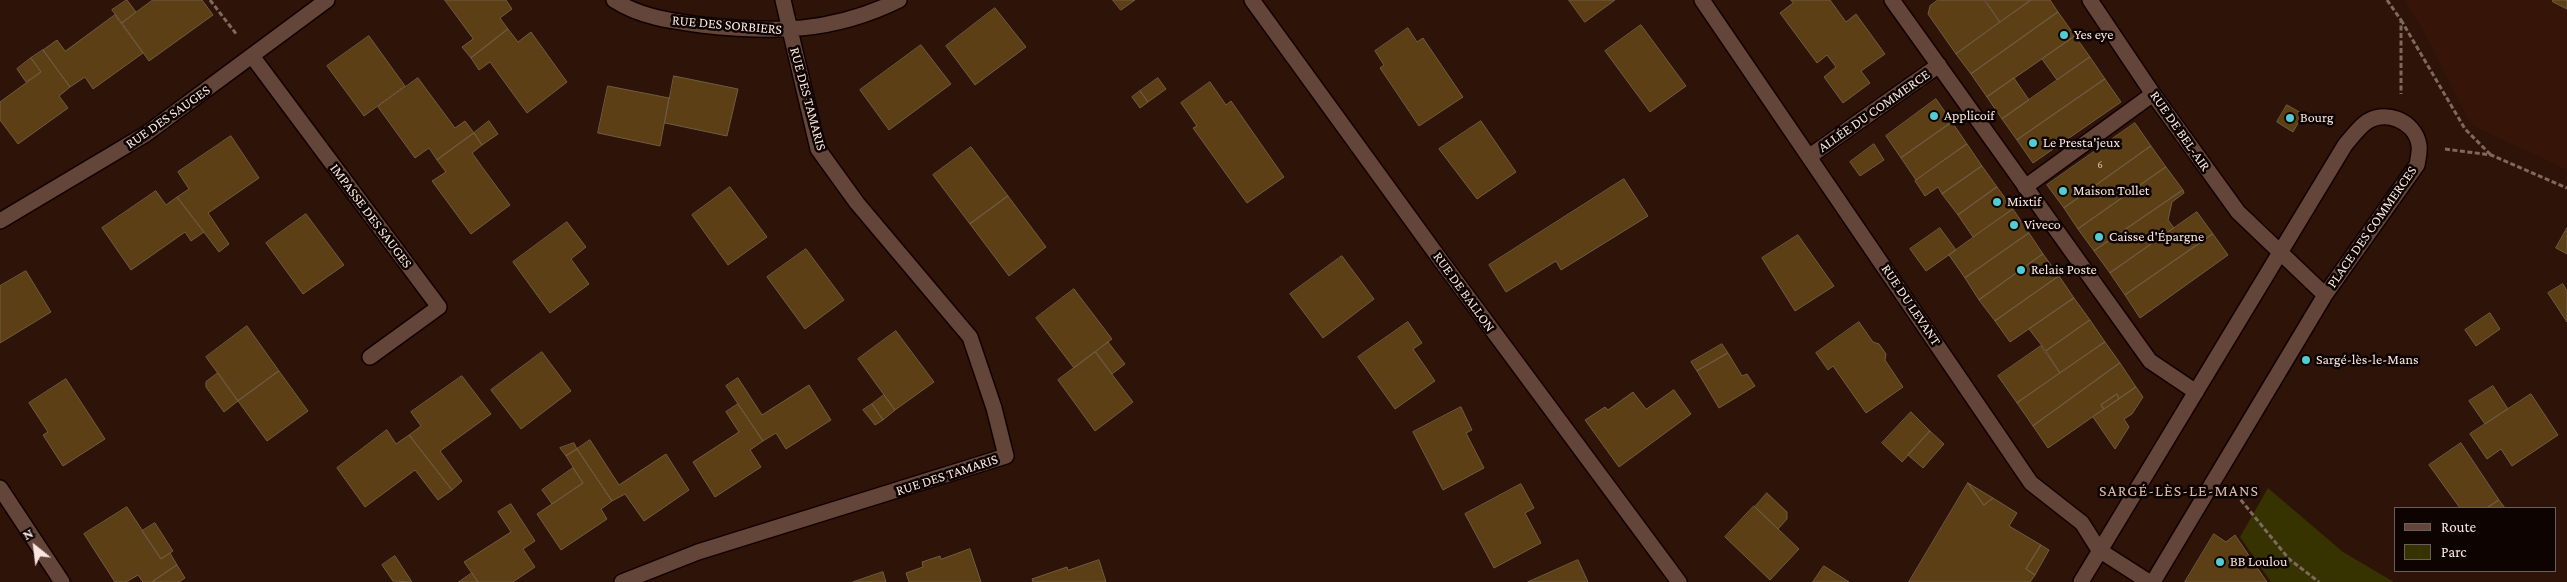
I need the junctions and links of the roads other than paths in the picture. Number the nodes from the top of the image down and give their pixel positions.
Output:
1 (327, 0) edge
2 (614, 0) edge
3 (783, 0) edge
4 (899, 0) edge
5 (1252, 0) edge
6 (1702, 0) edge
7 (1892, 0) edge
8 (2090, 0) edge
9 (790, 31) junction
10 (252, 56) junction
11 (1939, 65) junction
12 (2153, 94) junction
13 (1810, 156) junction
14 (2025, 187) junction
15 (0, 221) edge
16 (2280, 252) junction
17 (2325, 295) junction
18 (370, 357) dead end
19 (2196, 392) junction
20 (0, 488) edge
21 (2099, 550) junction
22 (62, 582) edge
23 (622, 582) edge
24 (1679, 582) edge
25 (2081, 582) edge
26 (2149, 582) edge
27 (2153, 582) edge

1 - 10 street, RUE DES SAUGES
2 - 9 street, RUE DES SORBIERS
3 - 9 street, RUE DES TAMARIS
4 - 9 street, RUE DES SORBIERS
5 - 24 street, RUE DE BALLON
6 - 13 street, RUE DU LEVANT
7 - 11 street
8 - 12 street, RUE DE BEL-AIR
9 - 23 street, RUE DES TAMARIS
10 - 15 street, RUE DES SAUGES
10 - 18 street, IMPASSE DES SAUGES
11 - 13 street, ALLÉE DU COMMERCE
11 - 14 street, ALLÉE DU COMMERCE
12 - 14 street
12 - 16 street, RUE DE BEL-AIR
13 - 21 street, RUE DU LEVANT
14 - 19 street, ALLÉE DU COMMERCE
16 - 17 street, PLACE DES COMMERCES
16 - 17 street, PLACE DES COMMERCES
16 - 19 street
17 - 27 street, PLACE DES COMMERCES
19 - 21 street
20 - 22 street
21 - 25 street
21 - 26 street, RUE DU LEVANT

